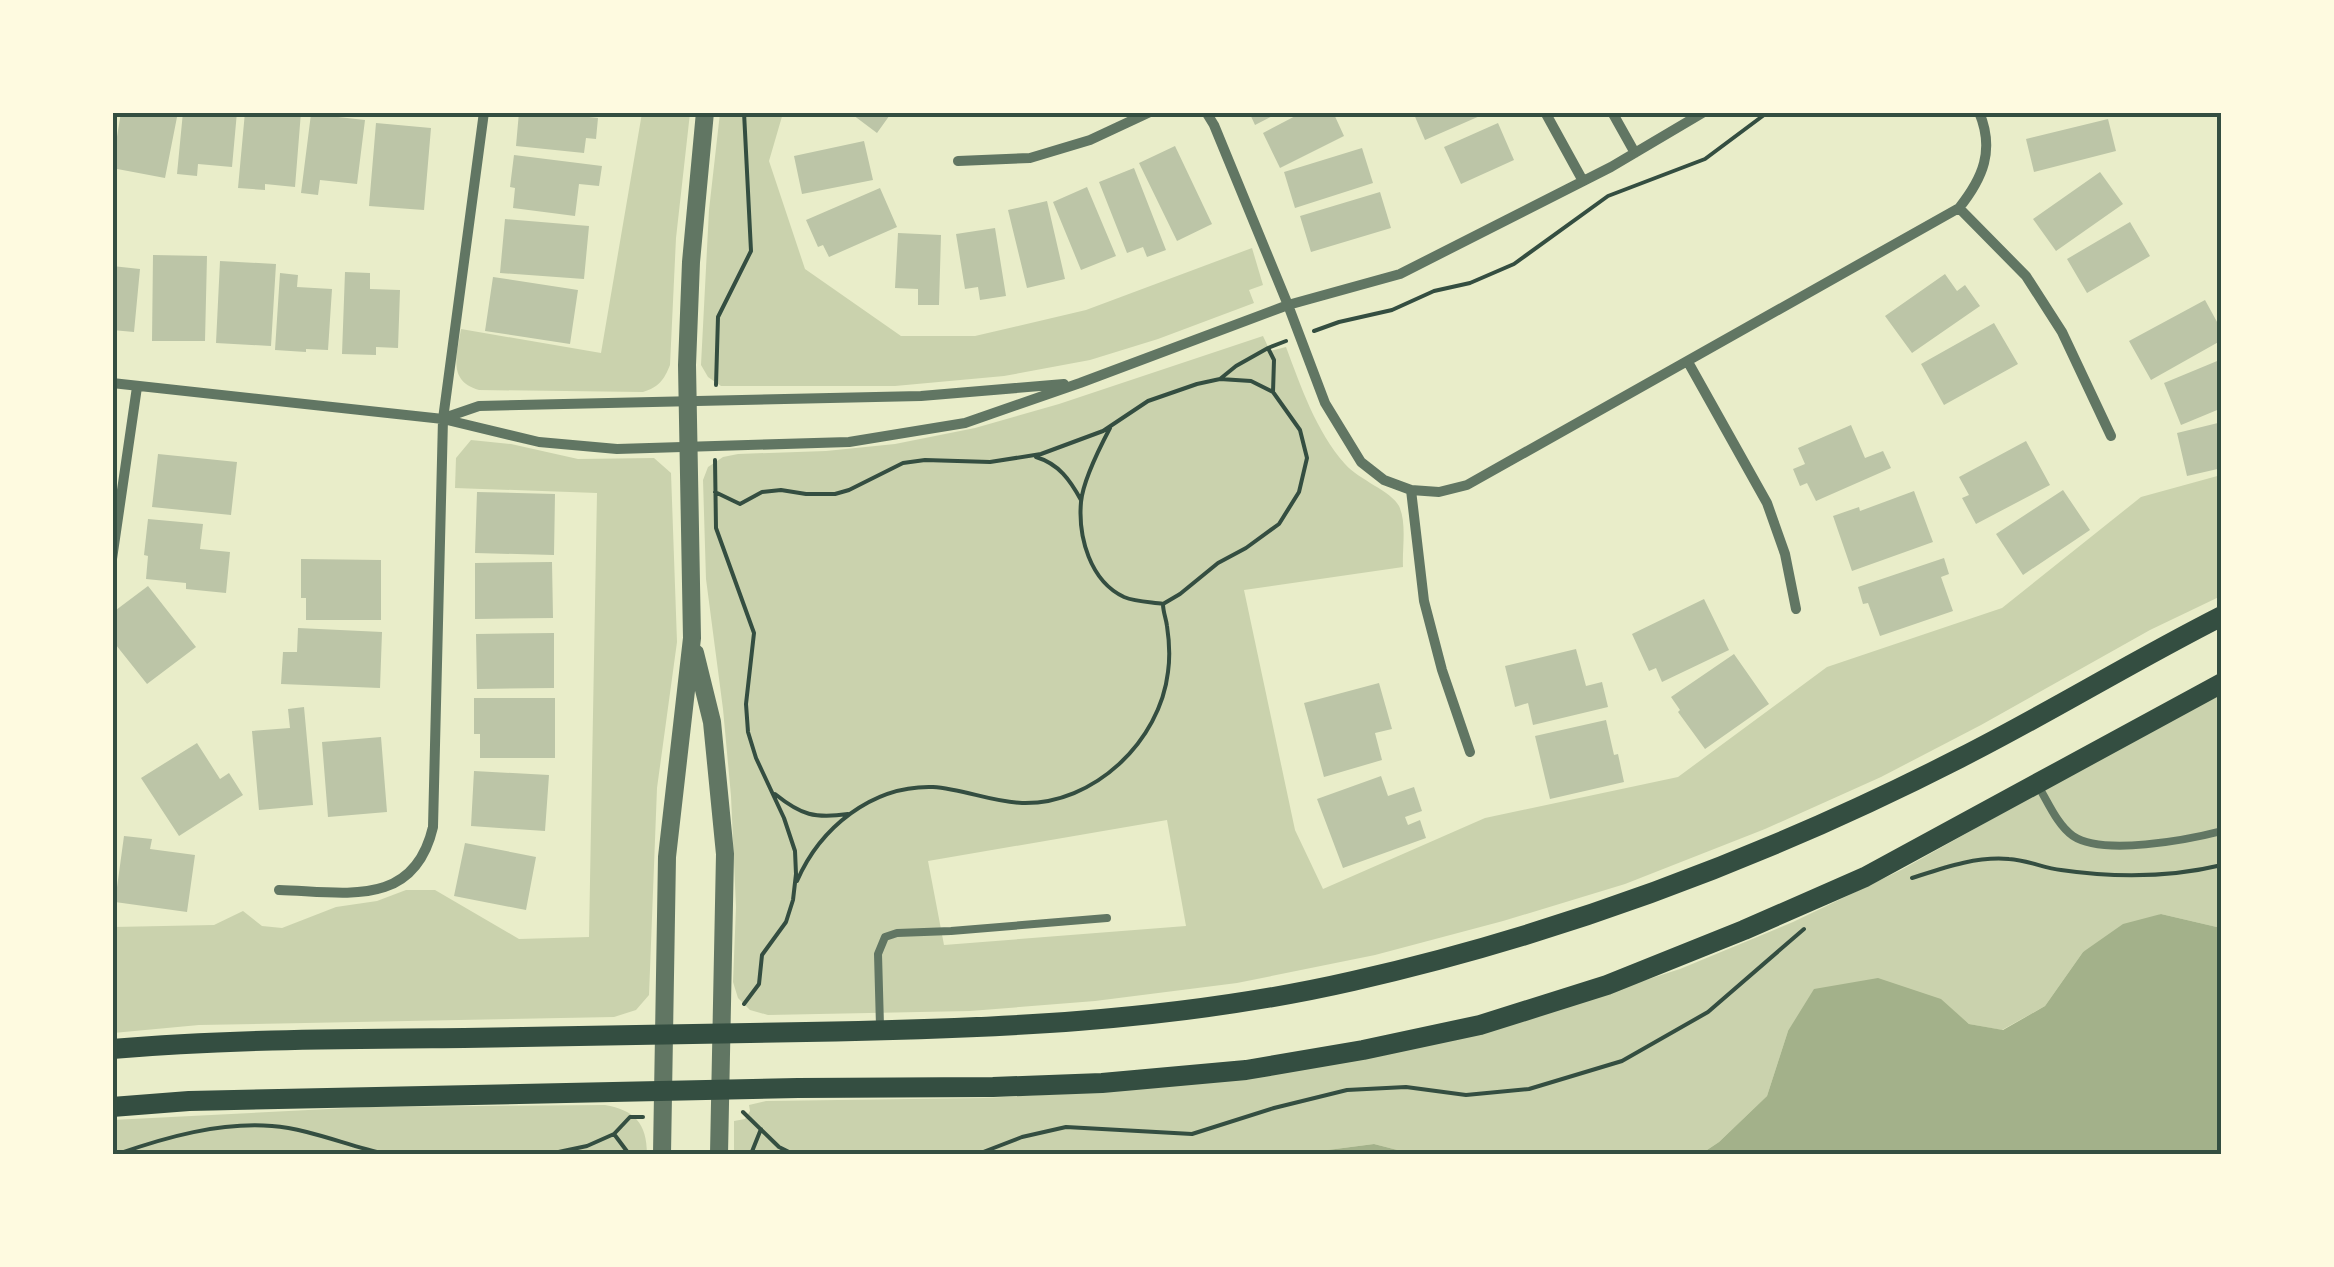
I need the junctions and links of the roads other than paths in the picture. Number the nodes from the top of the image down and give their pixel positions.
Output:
1 (484, 112) edge
2 (705, 112) edge
3 (1150, 112) edge
4 (1206, 112) edge
5 (1544, 112) edge
6 (1612, 112) edge
7 (1704, 112) edge
8 (1979, 112) edge
9 (1635, 153) junction
10 (958, 161) dead end
11 (1583, 181) junction
12 (1959, 208) junction
13 (1288, 304) junction
14 (1688, 362) junction
15 (112, 382) edge
16 (1080, 383) junction
17 (137, 387) junction
18 (688, 401) junction
19 (443, 418) junction
20 (2111, 436) dead end
21 (688, 447) junction
22 (1410, 490) junction
23 (112, 559) edge
24 (1796, 609) dead end
25 (2222, 616) edge
26 (692, 638) junction
27 (2222, 683) edge
28 (1470, 752) dead end
29 (2037, 784) junction
30 (2222, 832) edge
31 (279, 890) dead end
32 (1107, 918) dead end
33 (880, 1031) junction
34 (666, 1034) junction
35 (720, 1034) junction
36 (112, 1049) edge
37 (720, 1090) junction
38 (663, 1091) junction
39 (112, 1107) edge
40 (662, 1154) edge
41 (718, 1154) edge

1 - 19 street
2 - 18 street
3 - 10 street
4 - 13 street
5 - 11 street
6 - 9 street
7 - 9 street
8 - 12 street
9 - 11 street
11 - 13 street
12 - 14 street
12 - 20 street
13 - 16 street
13 - 22 street
14 - 22 street
14 - 24 street
15 - 17 street
16 - 18 street
16 - 21 street
17 - 19 street
17 - 23 street
18 - 19 street
18 - 21 street
19 - 21 street
19 - 31 street
21 - 26 street
22 - 28 street
25 - 33 main road
26 - 34 street
26 - 35 street
27 - 29 main road
29 - 30 lane
29 - 37 main road
32 - 33 lane
33 - 35 main road
34 - 35 main road
34 - 36 main road
34 - 38 street
35 - 37 street
37 - 38 main road
37 - 41 street
38 - 39 main road
38 - 40 street

